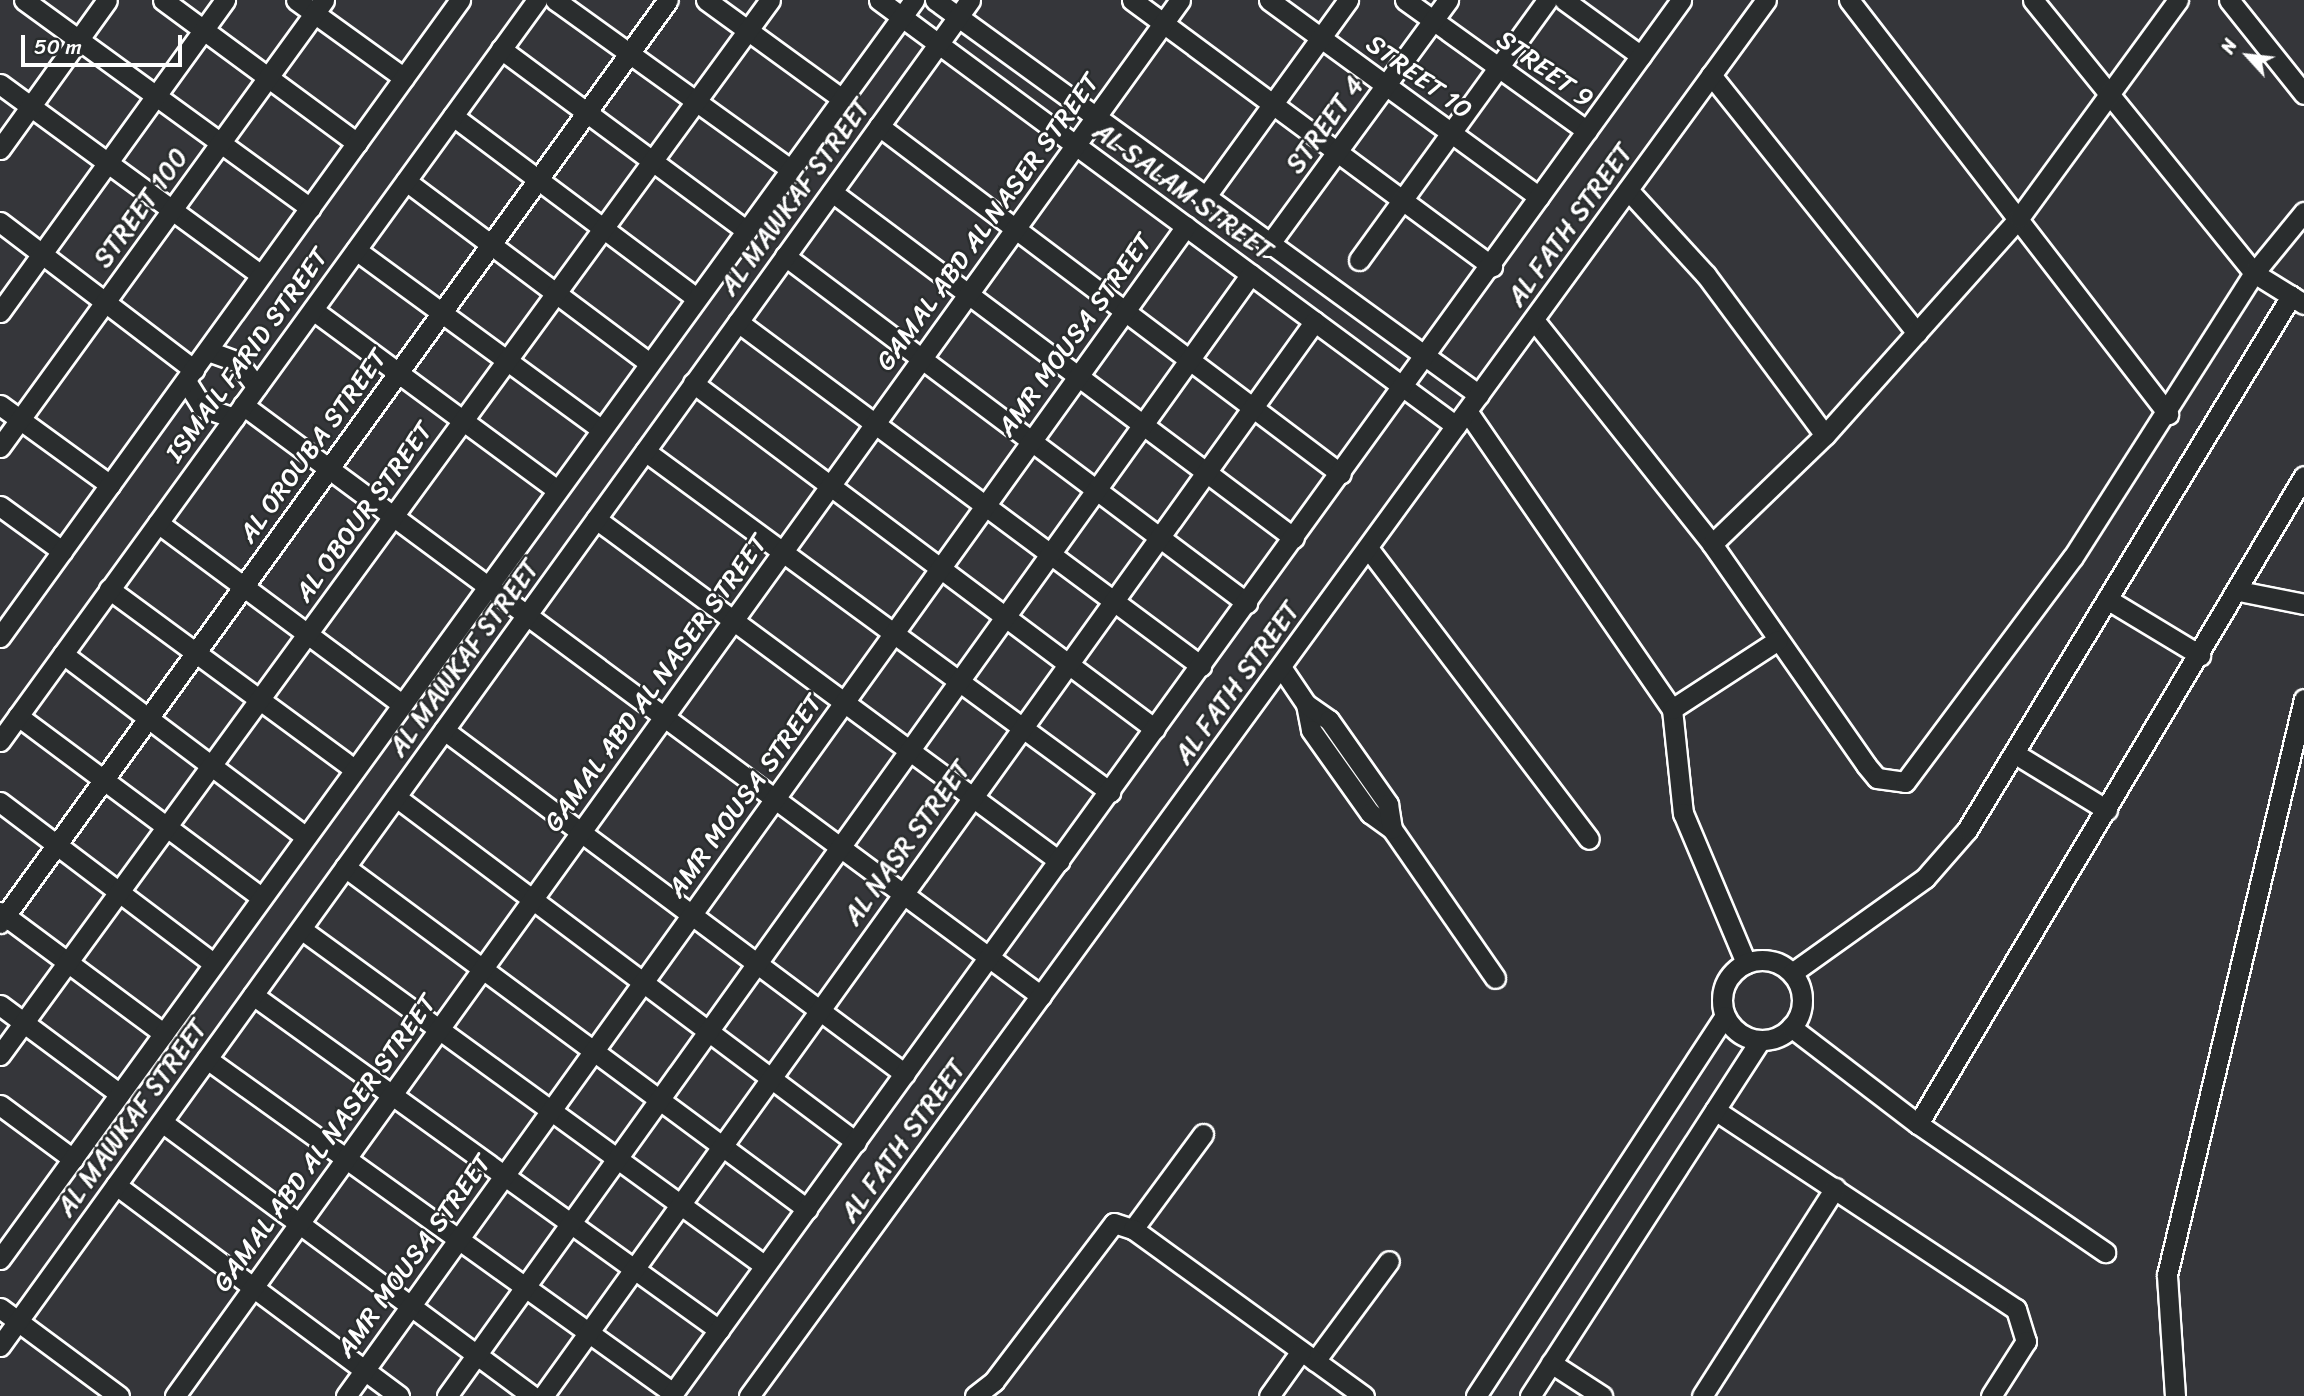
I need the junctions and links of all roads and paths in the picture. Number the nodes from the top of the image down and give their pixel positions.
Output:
1 (24, 0) edge
2 (107, 0) edge
3 (163, 0) edge
4 (225, 0) edge
5 (296, 0) edge
6 (537, 0) edge
7 (555, 0) edge
8 (668, 0) edge
9 (706, 0) edge
10 (770, 0) edge
11 (878, 0) edge
12 (914, 0) edge
13 (935, 0) edge
14 (970, 0) edge
15 (1132, 0) edge
16 (1180, 0) edge
17 (1269, 0) edge
18 (1348, 0) edge
19 (1405, 0) edge
20 (1448, 0) edge
21 (1548, 0) edge
22 (1564, 0) edge
23 (1681, 0) edge
24 (1766, 0) edge
25 (1849, 0) edge
26 (2033, 0) edge
27 (2178, 0) edge
28 (2229, 0) edge
29 (451, 4) edge
30 (320, 7) edge
31 (902, 17) junction
32 (958, 17) junction
33 (1433, 20) junction
34 (1163, 23) junction
35 (203, 30) junction
36 (748, 30) junction
37 (1321, 38) junction
38 (79, 39) junction
39 (938, 44) junction
40 (501, 49) junction
41 (629, 53) junction
42 (1641, 56) junction
43 (1498, 68) junction
44 (1711, 75) junction
45 (268, 78) junction
46 (404, 78) junction
47 (0, 84) edge
48 (1386, 86) junction
49 (2304, 94) edge
50 (156, 96) junction
51 (841, 97) junction
52 (2110, 99) junction
53 (696, 101) junction
54 (1272, 104) junction
55 (31, 106) junction
56 (586, 112) junction
57 (453, 116) junction
58 (1095, 118) junction
59 (879, 126) junction
60 (1587, 131) junction
61 (1451, 133) junction
62 (357, 143) junction
63 (220, 144) junction
64 (1076, 145) junction
65 (0, 149) edge
66 (1337, 152) junction
67 (652, 160) junction
68 (108, 163) junction
69 (790, 169) junction
70 (538, 180) junction
71 (407, 181) junction
72 (1628, 190) junction
73 (832, 192) junction
74 (1539, 197) junction
75 (1204, 199) junction
76 (1403, 200) junction
77 (310, 208) junction
78 (172, 210) junction
79 (2304, 212) edge
80 (2019, 218) junction
81 (0, 222) edge
82 (1185, 226) junction
83 (603, 228) junction
84 (1015, 229) junction
85 (746, 230) junction
86 (491, 244) junction
87 (1268, 246) junction
88 (356, 250) junction
89 (42, 255) junction
90 (785, 256) junction
91 (1359, 260) dead end
92 (1492, 266) junction
93 (2254, 273) junction
94 (1251, 274) junction
95 (261, 275) junction
96 (556, 293) junction
97 (968, 294) junction
98 (696, 298) junction
99 (2297, 300) edge
100 (105, 302) junction
101 (313, 310) junction
102 (1124, 311) junction
103 (0, 312) edge
104 (442, 313) junction
105 (1534, 320) junction
106 (738, 321) junction
107 (1315, 321) junction
108 (1917, 333) junction
109 (208, 351) junction
110 (1426, 357) junction
111 (921, 359) junction
112 (507, 360) junction
113 (1189, 360) junction
114 (649, 363) junction
115 (398, 373) junction
116 (190, 375) junction
117 (1078, 376) junction
118 (693, 383) junction
119 (1405, 386) junction
120 (257, 387) junction
121 (0, 405) edge
122 (1251, 407) junction
123 (1467, 411) junction
124 (239, 412) junction
125 (2168, 414) junction
126 (20, 419) junction
127 (463, 421) junction
128 (875, 424) junction
129 (1143, 424) junction
130 (601, 429) junction
131 (1825, 435) junction
132 (1031, 441) junction
133 (0, 447) edge
134 (645, 451) junction
135 (329, 468) junction
136 (1205, 471) junction
137 (1341, 474) junction
138 (2304, 477) edge
139 (110, 485) junction
140 (830, 486) junction
141 (1096, 489) junction
142 (557, 490) junction
143 (985, 505) junction
144 (0, 506) edge
145 (393, 516) junction
146 (596, 519) junction
147 (158, 523) junction
148 (1158, 536) junction
149 (1294, 538) junction
150 (1712, 544) junction
151 (1368, 548) junction
152 (62, 551) junction
153 (783, 552) junction
154 (1050, 554) junction
155 (940, 568) junction
156 (244, 586) junction
157 (487, 586) junction
158 (109, 589) junction
159 (2239, 591) junction
160 (2107, 599) junction
161 (1113, 600) junction
162 (1247, 603) junction
163 (2304, 604) edge
164 (7, 611) edge
165 (527, 615) junction
166 (1005, 617) junction
167 (734, 620) junction
168 (894, 633) junction
169 (308, 634) junction
170 (0, 636) edge
171 (1778, 640) junction
172 (195, 652) junction
173 (63, 654) junction
174 (2200, 655) junction
175 (1067, 663) junction
176 (1201, 666) junction
177 (1281, 667) junction
178 (959, 681) junction
179 (260, 699) junction
180 (2304, 699) edge
181 (844, 702) junction
182 (402, 704) junction
183 (1672, 709) junction
184 (18, 716) junction
185 (664, 717) junction
186 (148, 718) junction
187 (1022, 727) junction
188 (1155, 729) junction
189 (444, 730) junction
190 (0, 741) edge
191 (909, 750) junction
192 (2014, 753) junction
193 (211, 766) junction
194 (355, 770) junction
195 (104, 780) junction
196 (1110, 792) junction
197 (396, 797) junction
198 (972, 797) junction
199 (775, 799) junction
200 (0, 802) edge
201 (2107, 810) junction
202 (167, 827) junction
203 (581, 832) junction
204 (306, 837) junction
205 (1589, 839) dead end
206 (57, 845) junction
207 (840, 847) junction
208 (1059, 861) junction
209 (345, 867) junction
210 (119, 892) junction
211 (903, 893) junction
212 (262, 898) junction
213 (533, 900) junction
214 (692, 915) junction
215 (2, 917) edge
216 (301, 929) junction
217 (989, 958) junction
218 (68, 962) junction
219 (1746, 962) junction
220 (757, 963) junction
221 (214, 964) junction
222 (483, 969) junction
223 (1792, 973) junction
224 (1495, 978) dead end
225 (643, 982) junction
226 (253, 995) junction
227 (1041, 996) junction
228 (0, 1005) edge
229 (819, 1010) junction
230 (1725, 1016) junction
231 (24, 1023) junction
232 (1791, 1027) junction
233 (439, 1029) junction
234 (708, 1031) junction
235 (164, 1034) junction
236 (1760, 1040) junction
237 (594, 1051) junction
238 (0, 1055) edge
239 (207, 1059) junction
240 (905, 1074) junction
241 (771, 1078) junction
242 (120, 1094) junction
243 (392, 1095) junction
244 (659, 1099) junction
245 (0, 1105) edge
246 (1715, 1110) junction
247 (551, 1111) junction
248 (162, 1122) junction
249 (1918, 1124) junction
250 (1203, 1134) dead end
251 (856, 1142) junction
252 (722, 1146) junction
253 (617, 1158) junction
254 (346, 1159) junction
255 (73, 1160) junction
256 (504, 1176) junction
257 (116, 1185) junction
258 (1835, 1188) junction
259 (680, 1204) junction
260 (807, 1209) junction
261 (570, 1223) junction
262 (299, 1224) junction
263 (1133, 1229) junction
264 (459, 1239) junction
265 (2105, 1252) dead end
266 (0, 1259) edge
267 (1389, 1261) dead end
268 (765, 1266) junction
269 (634, 1269) junction
270 (525, 1287) junction
271 (253, 1288) junction
272 (411, 1306) junction
273 (0, 1308) edge
274 (18, 1321) junction
275 (719, 1330) junction
276 (589, 1332) junction
277 (0, 1346) edge
278 (476, 1354) junction
279 (1308, 1356) junction
280 (1551, 1363) junction
281 (365, 1370) junction
282 (672, 1394) edge
283 (119, 1396) edge
284 (176, 1396) edge
285 (346, 1396) edge
286 (399, 1396) edge
287 (446, 1396) edge
288 (533, 1396) edge
289 (543, 1396) edge
290 (749, 1396) edge
291 (975, 1396) edge
292 (1269, 1396) edge
293 (1364, 1396) edge
294 (1476, 1396) edge
295 (1530, 1396) edge
296 (1602, 1396) edge
297 (1702, 1396) edge
298 (1991, 1396) edge
299 (2175, 1396) edge

1 - 38 street
2 - 38 street
3 - 35 street
4 - 35 street
5 - 30 street
6 - 40 street, ISMAIL FARID STREET
7 - 41 street
8 - 41 street, AL OROUBA STREET
9 - 36 street
10 - 36 street, AL OBOUR STREET
11 - 31 street, AL SALAM STREET
12 - 31 street, AL MAWKAF STREET
13 - 32 street, AL SALAM STREET
14 - 32 street, AL MAWKAF STREET
15 - 34 street
16 - 34 street, GAMAL ABD AL NASER STREET
17 - 37 street, STREET 10
18 - 37 street
19 - 33 street, STREET 9
20 - 33 street, STREET 4
21 - 43 street
22 - 42 street
23 - 42 street, AL FATH STREET
24 - 44 street, AL FATH STREET
25 - 80 street
26 - 52 street
27 - 52 street
28 - 49 street
29 - 46 street, ISMAIL FARID STREET
30 - 45 street, STREET 100
30 - 46 street
31 - 39 street, AL SALAM STREET
31 - 51 street, AL MAWKAF STREET
32 - 39 street, AL MAWKAF STREET
32 - 58 street, AL SALAM STREET
33 - 43 street, STREET 9
33 - 48 street, STREET 4
34 - 54 street
34 - 58 street, GAMAL ABD AL NASER STREET
35 - 45 street
35 - 50 street
36 - 51 street
36 - 53 street, AL OBOUR STREET
37 - 48 street, STREET 10
37 - 54 street
38 - 50 street
38 - 55 street
39 - 59 street, AL MAWKAF STREET
39 - 64 street, AL SALAM STREET
40 - 56 street
40 - 57 street, ISMAIL FARID STREET
41 - 53 street
41 - 56 street, AL OROUBA STREET
42 - 60 street, AL FATH STREET
43 - 60 street, STREET 9
43 - 61 street
44 - 72 street, AL FATH STREET
44 - 108 street
45 - 62 street
45 - 63 street, STREET 100
46 - 62 street, ISMAIL FARID STREET
47 - 55 street
48 - 61 street, STREET 10
48 - 66 street, STREET 4
50 - 63 street
50 - 68 street
51 - 69 street, AL MAWKAF STREET
52 - 80 street
52 - 93 street
53 - 67 street, AL OBOUR STREET
53 - 69 street
54 - 66 street
54 - 75 street
55 - 65 street
55 - 68 street
56 - 67 street
56 - 70 street, AL OROUBA STREET
57 - 70 street
57 - 71 street, ISMAIL FARID STREET
58 - 64 street, GAMAL ABD AL NASER STREET
58 - 75 street, AL SALAM STREET
59 - 73 street, AL MAWKAF STREET
59 - 84 street
60 - 74 street, AL FATH STREET
61 - 74 street, STREET 10
61 - 76 street
62 - 77 street, ISMAIL FARID STREET
63 - 77 street
63 - 78 street, STREET 100
64 - 82 street, AL SALAM STREET
64 - 84 street, GAMAL ABD AL NASER STREET
66 - 76 street
66 - 87 street, STREET 4
67 - 83 street, AL OBOUR STREET
67 - 85 street
68 - 78 street
68 - 89 street
69 - 85 street, AL MAWKAF STREET
70 - 83 street
70 - 86 street, AL OROUBA STREET
71 - 86 street
71 - 88 street, ISMAIL FARID STREET
72 - 105 street, AL FATH STREET
72 - 131 street
73 - 90 street, AL MAWKAF STREET
73 - 97 street
74 - 92 street, AL FATH STREET
75 - 87 street, AL SALAM STREET
76 - 91 street
76 - 92 street
77 - 95 street, ISMAIL FARID STREET
78 - 95 street
78 - 100 street, STREET 100
79 - 93 street
80 - 108 street
80 - 125 street
81 - 89 street
82 - 94 street, AL SALAM STREET
82 - 102 street, AMR MOUSA STREET
83 - 96 street, AL OBOUR STREET
83 - 98 street
84 - 97 street, GAMAL ABD AL NASER STREET
84 - 102 street
85 - 98 street, AL MAWKAF STREET
86 - 96 street
86 - 104 street, AL OROUBA STREET
87 - 110 street, AL SALAM STREET
88 - 101 street, ISMAIL FARID STREET
88 - 104 street
89 - 100 street
89 - 103 street
90 - 106 street, AL MAWKAF STREET
90 - 111 street
92 - 110 street, AL FATH STREET
93 - 99 street
93 - 125 street
94 - 107 street, AL SALAM STREET
94 - 113 street
95 - 109 street, ISMAIL FARID STREET
96 - 112 street, AL OBOUR STREET
96 - 114 street
97 - 111 street, GAMAL ABD AL NASER STREET
97 - 117 street
98 - 114 street, AL MAWKAF STREET
99 - 160 street
100 - 116 street
100 - 126 street, STREET 100
101 - 115 street
101 - 120 street, ISMAIL FARID STREET
102 - 113 street
102 - 117 street, AMR MOUSA STREET
104 - 112 street
104 - 115 street, AL OROUBA STREET
105 - 123 street, AL FATH STREET
105 - 150 street
106 - 118 street, AL MAWKAF STREET
106 - 128 street
107 - 119 street, AL SALAM STREET
107 - 122 street, AL NASR STREET
108 - 131 street
109 - 116 street, ISMAIL FARID STREET
109 - 120 street
110 - 119 street, AL FATH STREET
110 - 123 street, AL SALAM STREET
111 - 128 street, GAMAL ABD AL NASER STREET
111 - 132 street
112 - 127 street, AL OBOUR STREET
112 - 130 street
113 - 122 street
113 - 129 street
114 - 130 street, AL MAWKAF STREET
115 - 127 street
115 - 135 street, AL OROUBA STREET
116 - 124 street
116 - 139 street, ISMAIL FARID STREET
117 - 129 street
117 - 132 street, AMR MOUSA STREET
118 - 134 street, AL MAWKAF STREET
118 - 140 street
119 - 123 street, AL SALAM STREET
119 - 137 street, AL FATH STREET
120 - 124 street, ISMAIL FARID STREET
121 - 126 street
122 - 136 street, AL NASR STREET
122 - 137 street
123 - 151 street, AL FATH STREET
123 - 183 street
124 - 135 street
124 - 147 street, ISMAIL FARID STREET
125 - 171 street
126 - 133 street, STREET 100
126 - 139 street
127 - 142 street
127 - 145 street, AL OBOUR STREET
128 - 140 street, GAMAL ABD AL NASER STREET
128 - 143 street
129 - 136 street
129 - 141 street
130 - 142 street, AL MAWKAF STREET
131 - 150 street
132 - 141 street
132 - 143 street, AMR MOUSA STREET
134 - 146 street, AL MAWKAF STREET
134 - 153 street
135 - 145 street
135 - 156 street, AL OROUBA STREET
136 - 148 street, AL NASR STREET
136 - 149 street
137 - 149 street, AL FATH STREET
138 - 159 street
139 - 152 street, ISMAIL FARID STREET
140 - 153 street, GAMAL ABD AL NASER STREET
140 - 155 street
141 - 148 street
141 - 154 street
142 - 157 street, AL MAWKAF STREET
143 - 154 street
143 - 155 street, AMR MOUSA STREET
144 - 152 street
145 - 157 street
145 - 169 street, AL OBOUR STREET
146 - 165 street, AL MAWKAF STREET
146 - 167 street
147 - 156 street
147 - 158 street, ISMAIL FARID STREET
148 - 161 street, AL NASR STREET
148 - 162 street
149 - 162 street, AL FATH STREET
150 - 171 street
151 - 177 street, AL FATH STREET
151 - 205 street
152 - 164 street, ISMAIL FARID STREET
153 - 167 street, GAMAL ABD AL NASER STREET
153 - 168 street
154 - 161 street
154 - 166 street
155 - 166 street
155 - 168 street, AMR MOUSA STREET
156 - 169 street
156 - 172 street, AL OROUBA STREET
157 - 165 street
157 - 182 street, AL MAWKAF STREET
158 - 172 street
158 - 173 street, ISMAIL FARID STREET
159 - 163 street
159 - 174 street
160 - 174 street
160 - 192 street
161 - 175 street, AL NASR STREET
161 - 176 street
162 - 176 street, AL FATH STREET
164 - 170 street, ISMAIL FARID STREET
165 - 185 street
165 - 189 street, AL MAWKAF STREET
166 - 175 street
166 - 178 street
167 - 181 street
167 - 185 street, GAMAL ABD AL NASER STREET
168 - 178 street
168 - 181 street, AMR MOUSA STREET
169 - 179 street, AL OBOUR STREET
169 - 182 street
171 - 183 street
172 - 179 street
172 - 186 street, AL OROUBA STREET
173 - 184 street, ISMAIL FARID STREET
173 - 186 street
174 - 201 street
175 - 187 street, AL NASR STREET
175 - 188 street
176 - 188 street, AL FATH STREET
177 - 224 street
177 - 227 street, AL FATH STREET
178 - 187 street
178 - 191 street
179 - 193 street, AL OBOUR STREET
179 - 194 street
180 - 299 street
181 - 191 street
181 - 199 street, AMR MOUSA STREET
182 - 194 street, AL MAWKAF STREET
183 - 219 street
184 - 190 street, ISMAIL FARID STREET
184 - 195 street
185 - 199 street
185 - 203 street, GAMAL ABD AL NASER STREET
186 - 193 street
186 - 195 street, AL OROUBA STREET
187 - 196 street
187 - 198 street, AL NASR STREET
188 - 196 street, AL FATH STREET
189 - 197 street, AL MAWKAF STREET
189 - 203 street
191 - 198 street
191 - 207 street
192 - 201 street
192 - 223 street
193 - 202 street, AL OBOUR STREET
193 - 204 street
194 - 204 street, AL MAWKAF STREET
195 - 202 street
195 - 206 street, AL OROUBA STREET
196 - 208 street, AL FATH STREET
197 - 209 street, AL MAWKAF STREET
197 - 213 street
198 - 208 street
198 - 211 street, AL NASR STREET
199 - 207 street
199 - 214 street, AMR MOUSA STREET
200 - 206 street
201 - 249 street
202 - 210 street, AL OBOUR STREET
202 - 212 street
203 - 213 street, GAMAL ABD AL NASER STREET
203 - 214 street
204 - 212 street, AL MAWKAF STREET
206 - 210 street
206 - 215 street, AL OROUBA STREET
207 - 211 street
207 - 220 street
208 - 217 street, AL FATH STREET
209 - 216 street, AL MAWKAF STREET
209 - 222 street
210 - 218 street, AL OBOUR STREET
210 - 221 street
211 - 217 street
211 - 229 street, AL NASR STREET
212 - 221 street, AL MAWKAF STREET
213 - 222 street, GAMAL ABD AL NASER STREET
213 - 225 street
214 - 220 street
214 - 225 street, AMR MOUSA STREET
215 - 218 street
216 - 226 street, AL MAWKAF STREET
216 - 233 street
217 - 227 street
217 - 240 street, AL FATH STREET
218 - 231 street, AL OBOUR STREET
218 - 235 street
219 - 223 street
219 - 230 street
220 - 229 street
220 - 234 street
221 - 235 street, AL MAWKAF STREET
222 - 233 street, GAMAL ABD AL NASER STREET
222 - 237 street
223 - 232 street
225 - 234 street
225 - 237 street, AMR MOUSA STREET
226 - 239 street, AL MAWKAF STREET
226 - 243 street
227 - 290 street, AL FATH STREET
228 - 231 street
229 - 240 street
229 - 241 street, AL NASR STREET
230 - 236 street
230 - 294 street
231 - 238 street, AL OBOUR STREET
231 - 242 street
232 - 236 street
232 - 249 street
233 - 243 street, GAMAL ABD AL NASER STREET
233 - 247 street
234 - 241 street
234 - 244 street
235 - 242 street, AL MAWKAF STREET
236 - 246 street
237 - 244 street
237 - 247 street, AMR MOUSA STREET
239 - 248 street, AL MAWKAF STREET
239 - 254 street
240 - 251 street, AL FATH STREET
241 - 251 street
241 - 252 street, AL NASR STREET
242 - 255 street, AL MAWKAF STREET
243 - 254 street, GAMAL ABD AL NASER STREET
243 - 256 street
244 - 252 street
244 - 253 street
245 - 255 street
246 - 258 street
246 - 280 street
247 - 253 street
247 - 256 street, AMR MOUSA STREET
248 - 257 street, AL MAWKAF STREET
248 - 262 street
249 - 265 street
250 - 263 street
251 - 260 street, AL FATH STREET
252 - 259 street, AL NASR STREET
252 - 260 street
253 - 259 street
253 - 261 street
254 - 262 street, GAMAL ABD AL NASER STREET
254 - 264 street
255 - 266 street, AL MAWKAF STREET
256 - 261 street
256 - 264 street, AMR MOUSA STREET
257 - 271 street
257 - 274 street, AL MAWKAF STREET
258 - 297 street
258 - 298 street
259 - 268 street
259 - 269 street, AL NASR STREET
260 - 268 street, AL FATH STREET
261 - 269 street
261 - 270 street
262 - 271 street, GAMAL ABD AL NASER STREET
262 - 272 street
263 - 279 street
263 - 291 street
264 - 270 street
264 - 272 street, AMR MOUSA STREET
267 - 279 street
268 - 275 street, AL FATH STREET
269 - 275 street
269 - 276 street, AL NASR STREET
270 - 276 street
270 - 278 street
271 - 281 street
271 - 284 street, GAMAL ABD AL NASER STREET
272 - 278 street
272 - 281 street, AMR MOUSA STREET
273 - 274 street
274 - 277 street, AL MAWKAF STREET
274 - 283 street
275 - 282 street, AL FATH STREET
276 - 282 street
276 - 289 street, AL NASR STREET
278 - 287 street
278 - 288 street
279 - 292 street
279 - 293 street
280 - 295 street
280 - 296 street
281 - 285 street, AMR MOUSA STREET
281 - 286 street

